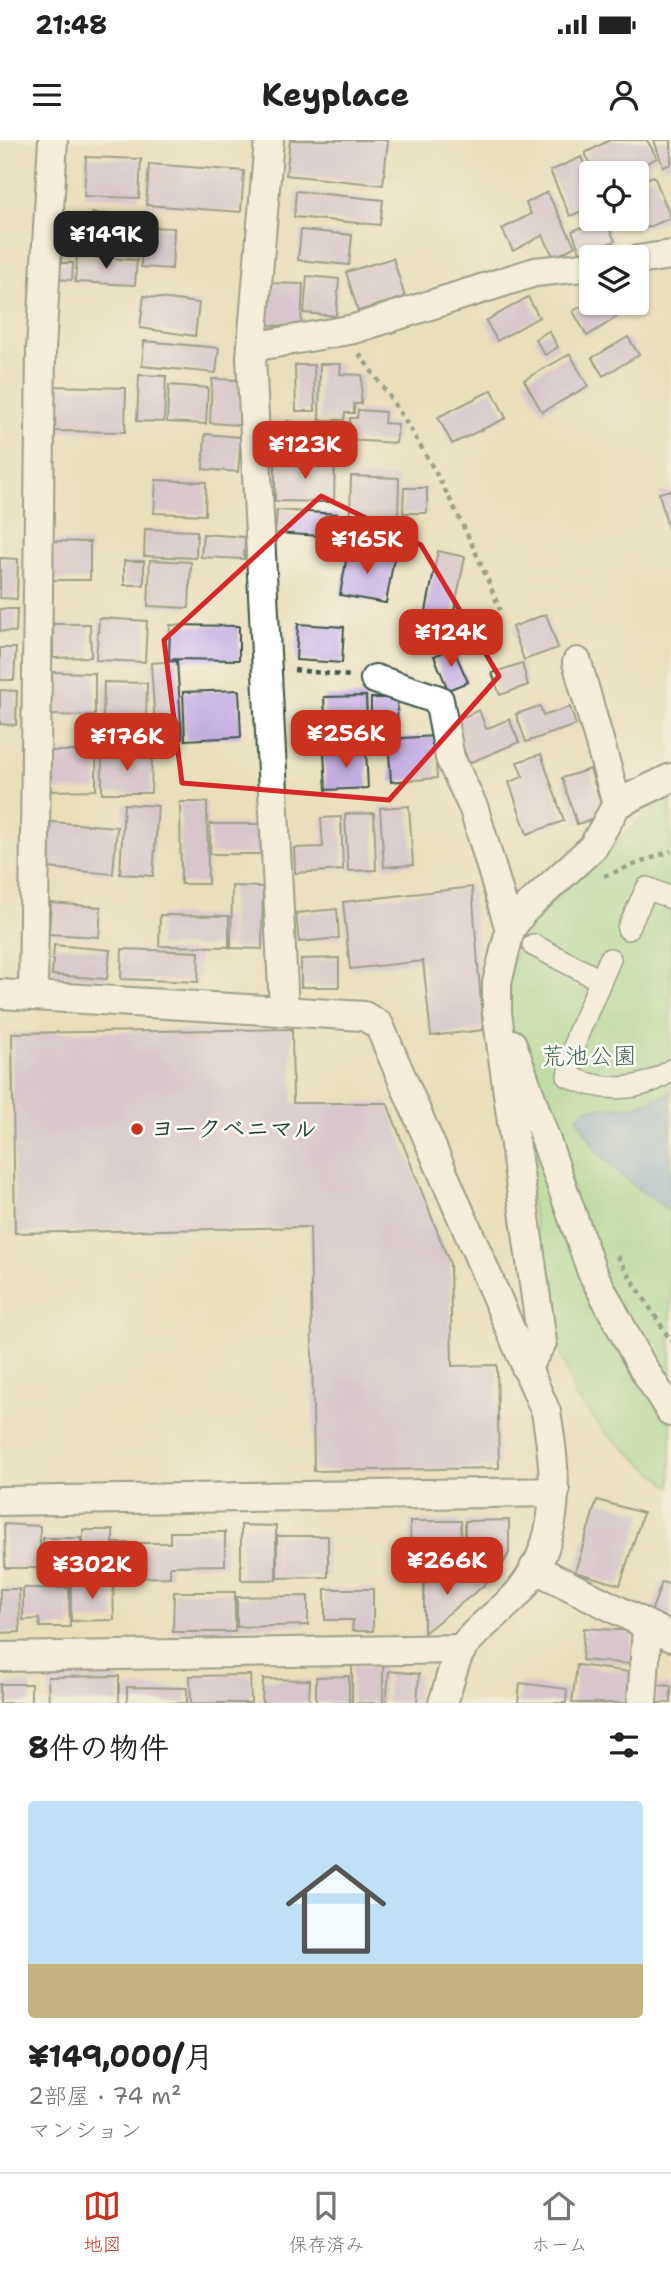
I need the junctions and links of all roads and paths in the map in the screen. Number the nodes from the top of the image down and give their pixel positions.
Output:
1 (53, 140) edge
2 (269, 140) edge
3 (671, 255) edge
4 (649, 258) edge
5 (579, 268) edge
6 (341, 331) junction
7 (252, 347) junction
8 (500, 610) dead end
9 (577, 662) dead end
10 (268, 667) junction
11 (375, 679) joint
12 (671, 778) edge
13 (617, 804) junction
14 (671, 852) edge
15 (598, 879) dead end
16 (671, 898) edge
17 (628, 929) dead end
18 (521, 937) junction
19 (610, 959) dead end
20 (600, 980) junction
21 (0, 994) edge
22 (33, 995) junction
23 (284, 1009) junction
24 (497, 1013) junction
25 (671, 1070) edge
26 (526, 1368) junction
27 (671, 1412) edge
28 (555, 1492) junction
29 (0, 1501) edge
30 (534, 1568) junction
31 (659, 1632) edge
32 (462, 1648) junction
33 (0, 1657) edge
34 (443, 1703) edge
35 (642, 1703) edge

1 - 22 street
2 - 7 street
3 - 4 street
5 - 6 street
6 - 7 street
6 - 8 path
7 - 10 street
9 - 13 street
10 - 11 path
10 - 23 street
11 - 18 street
12 - 13 street
13 - 18 street
14 - 15 path
16 - 17 street
18 - 20 street
18 - 24 street
19 - 20 street
20 - 25 street
21 - 22 street
22 - 23 street
23 - 26 street
24 - 26 street
24 - 27 street
26 - 28 street
28 - 29 street
28 - 30 street
30 - 31 street
30 - 32 street
31 - 35 street
32 - 33 street
32 - 34 street

